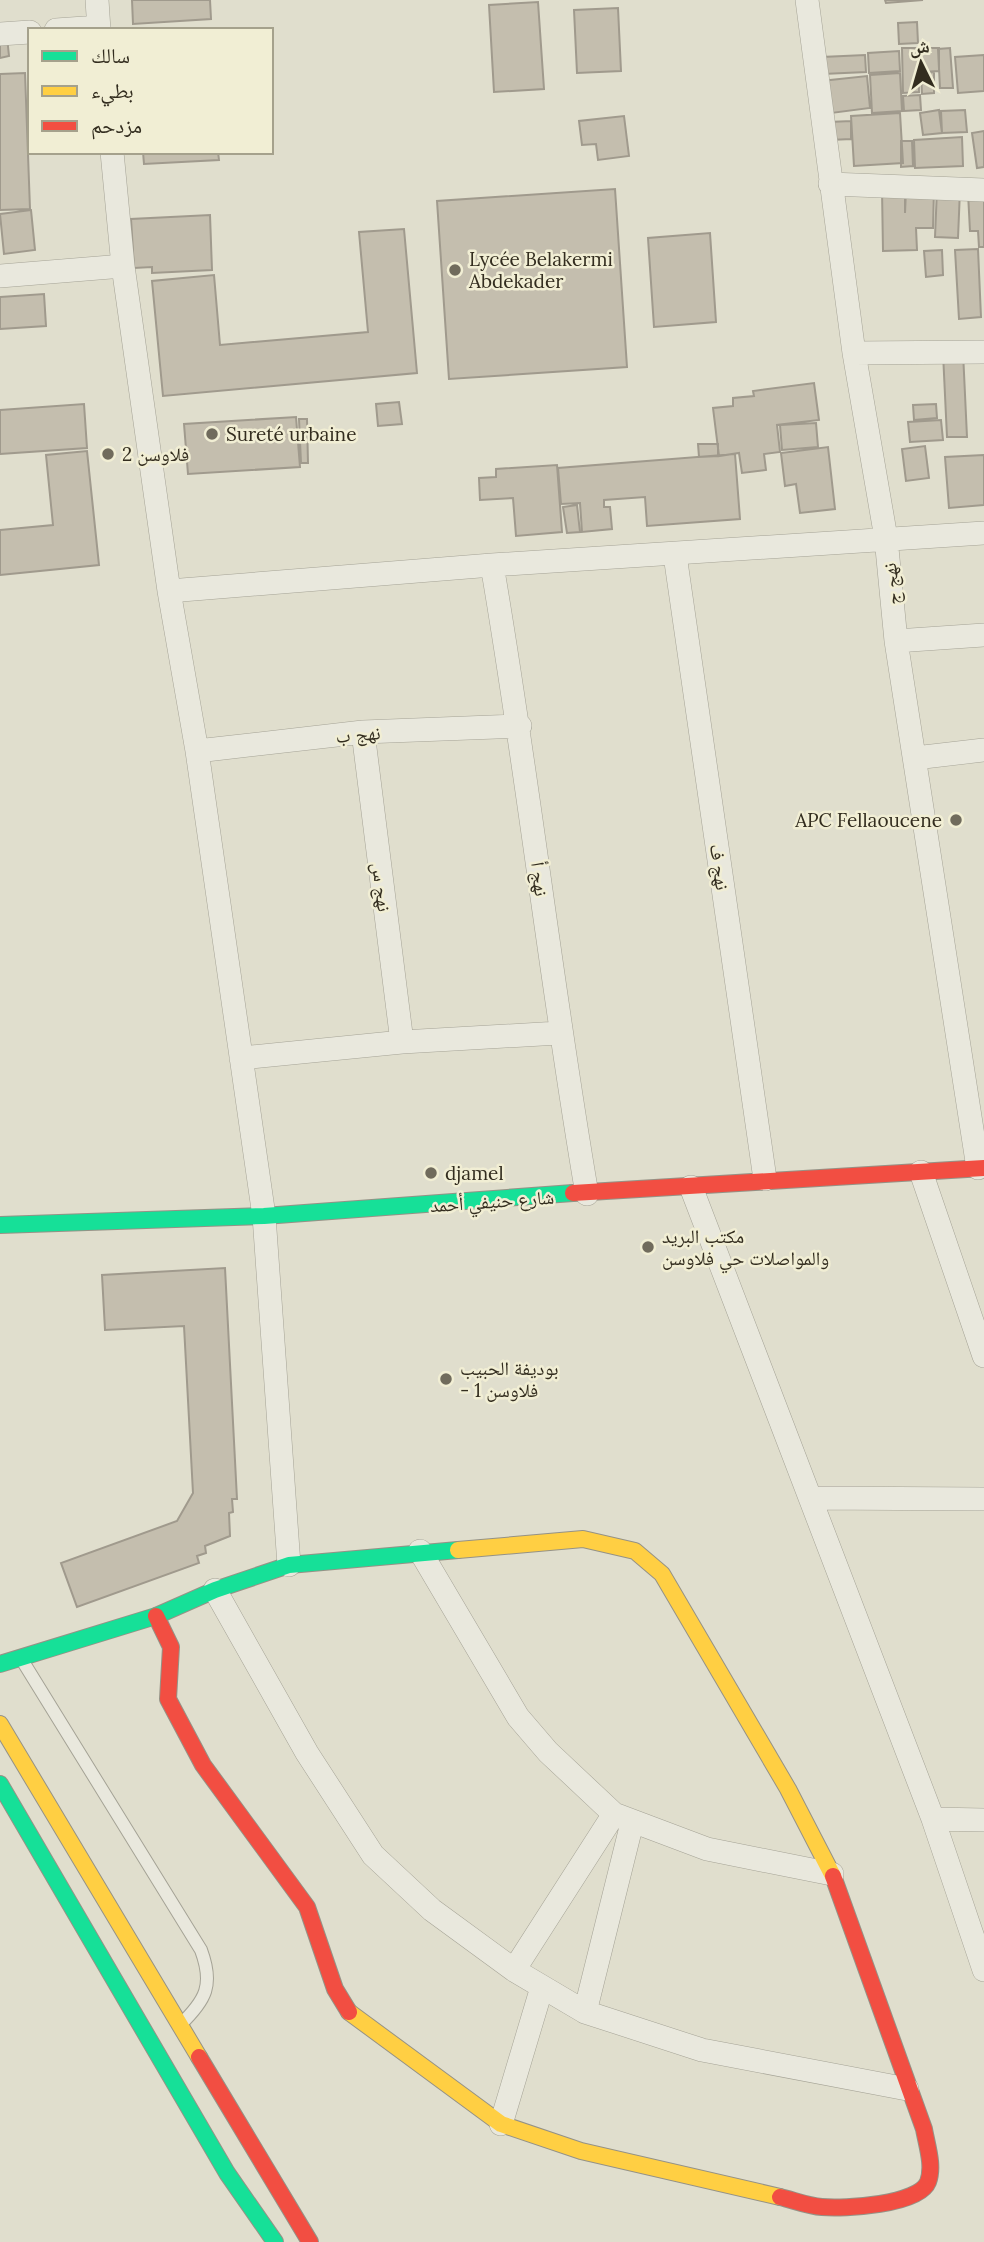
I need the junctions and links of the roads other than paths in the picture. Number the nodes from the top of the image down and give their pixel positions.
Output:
1 (97, 0) edge
2 (807, 0) edge
3 (99, 28) edge
4 (28, 32) edge
5 (0, 34) edge
6 (112, 154) edge
7 (830, 184) junction
8 (984, 190) edge
9 (123, 266) junction
10 (0, 276) edge
11 (984, 352) edge
12 (855, 353) junction
13 (984, 533) edge
14 (886, 538) junction
15 (675, 555) junction
16 (492, 565) junction
17 (169, 592) junction
18 (984, 635) edge
19 (897, 641) junction
20 (520, 726) junction
21 (362, 732) junction
22 (984, 750) edge
23 (197, 751) junction
24 (915, 758) junction
25 (559, 1033) junction
26 (402, 1042) junction
27 (241, 1058) junction
28 (981, 1168) edge
29 (921, 1172) junction
30 (765, 1179) junction
31 (691, 1187) junction
32 (587, 1194) junction
33 (264, 1216) junction
34 (0, 1225) edge
35 (984, 1356) edge
36 (812, 1498) junction
37 (984, 1499) edge
38 (420, 1551) junction
39 (289, 1565) junction
40 (215, 1590) junction
41 (156, 1616) junction
42 (22, 1660) junction
43 (0, 1664) edge
44 (0, 1724) edge
45 (0, 1784) edge
46 (623, 1819) junction
47 (933, 1819) junction
48 (984, 1820) edge
49 (832, 1874) junction
50 (514, 1970) junction
51 (984, 1970) edge
52 (542, 1987) junction
53 (584, 2012) junction
54 (179, 2025) junction
55 (907, 2089) junction
56 (501, 2123) junction
57 (275, 2242) edge
58 (310, 2242) edge

1 - 3 street
2 - 7 street, نهج ج
4 - 5 street
6 - 9 street
7 - 8 street
7 - 12 street, نهج ج
9 - 10 street
9 - 17 street
11 - 12 street
12 - 14 street, نهج ج
13 - 14 street
14 - 15 street
14 - 19 street, نهج ج
15 - 16 street
15 - 30 street, نهج ف
16 - 17 street
16 - 20 street, نهج أ
17 - 23 street
18 - 19 street
19 - 24 street, نهج ج
20 - 21 street, نهج ب
20 - 25 street, نهج أ
21 - 23 street, نهج ب
21 - 26 street, نهج س
22 - 24 street
23 - 27 street
24 - 28 street, نهج ج
25 - 26 street
25 - 32 street, نهج أ
26 - 27 street
27 - 33 street
28 - 29 street, شارع حنيفي أحمد
29 - 30 street, شارع حنيفي أحمد
29 - 35 street
30 - 31 street, شارع حنيفي أحمد
31 - 32 street, شارع حنيفي أحمد
31 - 36 street
32 - 33 street, شارع حنيفي أحمد
33 - 34 street, شارع حنيفي أحمد
33 - 39 street
36 - 37 street
36 - 47 street
38 - 39 street
38 - 46 street
38 - 49 street
39 - 40 street
40 - 41 street
40 - 50 street
41 - 42 street
41 - 56 street
42 - 43 street
42 - 54 lane
44 - 54 street
45 - 57 street
46 - 49 street
46 - 50 street
46 - 53 street
47 - 48 street
47 - 51 street
49 - 55 street
50 - 52 street
52 - 53 street
52 - 56 street
53 - 55 street
54 - 58 street
55 - 56 street

